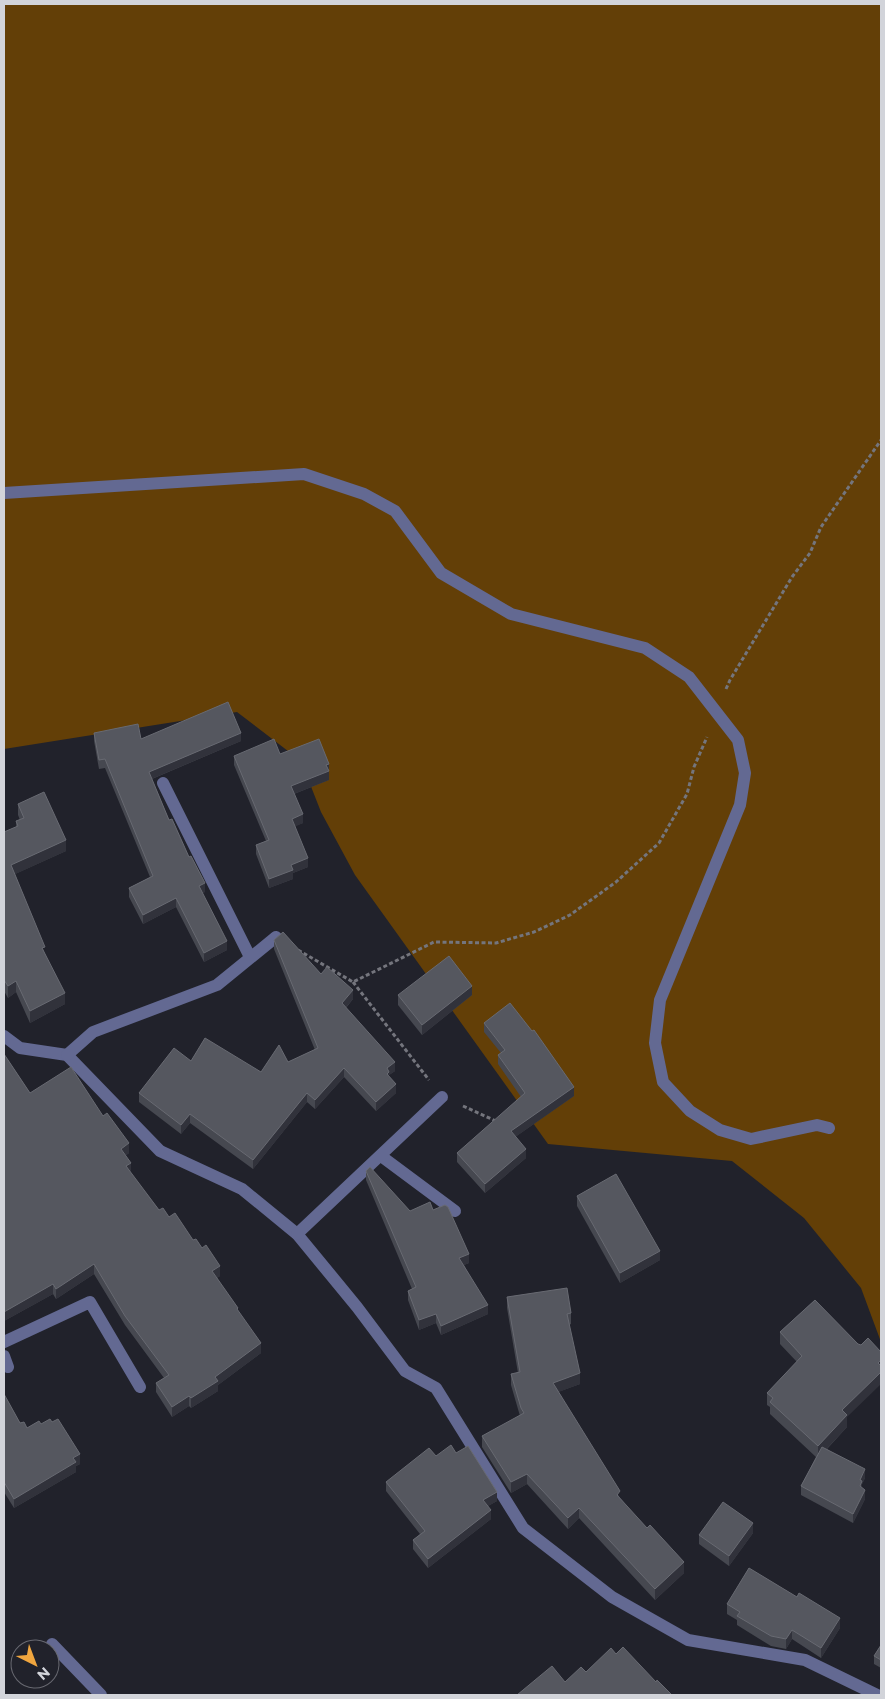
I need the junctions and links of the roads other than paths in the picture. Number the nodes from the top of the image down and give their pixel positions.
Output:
1 (4, 493) edge
2 (163, 783) dead end
3 (276, 937) edge
4 (250, 957) junction
5 (4, 1036) edge
6 (67, 1056) junction
7 (442, 1097) road end
8 (829, 1128) dead end
9 (381, 1156) junction
10 (454, 1211) dead end
11 (297, 1234) junction
12 (4, 1342) edge
13 (140, 1387) dead end
14 (60, 1652) edge
15 (101, 1695) edge
16 (877, 1695) edge

1 - 8 street
2 - 4 street
3 - 4 street
4 - 6 street
5 - 6 street
6 - 11 street
7 - 9 street
9 - 10 street
9 - 11 street
11 - 16 street
12 - 13 street
14 - 15 street

